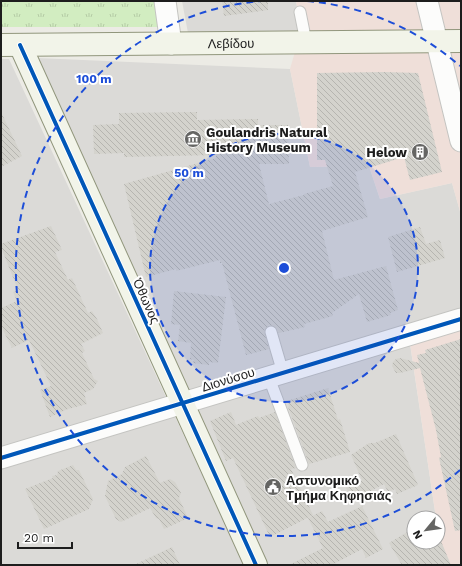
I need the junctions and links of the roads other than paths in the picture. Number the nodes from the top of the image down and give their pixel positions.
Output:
1 (165, 1) edge
2 (426, 1) edge
3 (300, 12) dead end
4 (436, 41) junction
5 (461, 41) edge
6 (306, 42) junction
7 (171, 44) junction
8 (11, 45) edge
9 (461, 141) edge
10 (461, 319) edge
11 (271, 332) dead end
12 (276, 375) junction
13 (183, 403) junction
14 (1, 458) edge
15 (302, 465) dead end
16 (256, 565) edge

1 - 7 street
2 - 4 street
3 - 6 lane
4 - 5 street, Λεβίδου
4 - 6 street, Λεβίδου
4 - 9 street
6 - 7 street, Λεβίδου
7 - 8 street, Λεβίδου
8 - 13 street, Όθωνος
10 - 12 street, Διονύσου
11 - 12 lane
12 - 13 street, Διονύσου
12 - 15 lane
13 - 14 street, Διονύσου
13 - 16 street, Όθωνος

